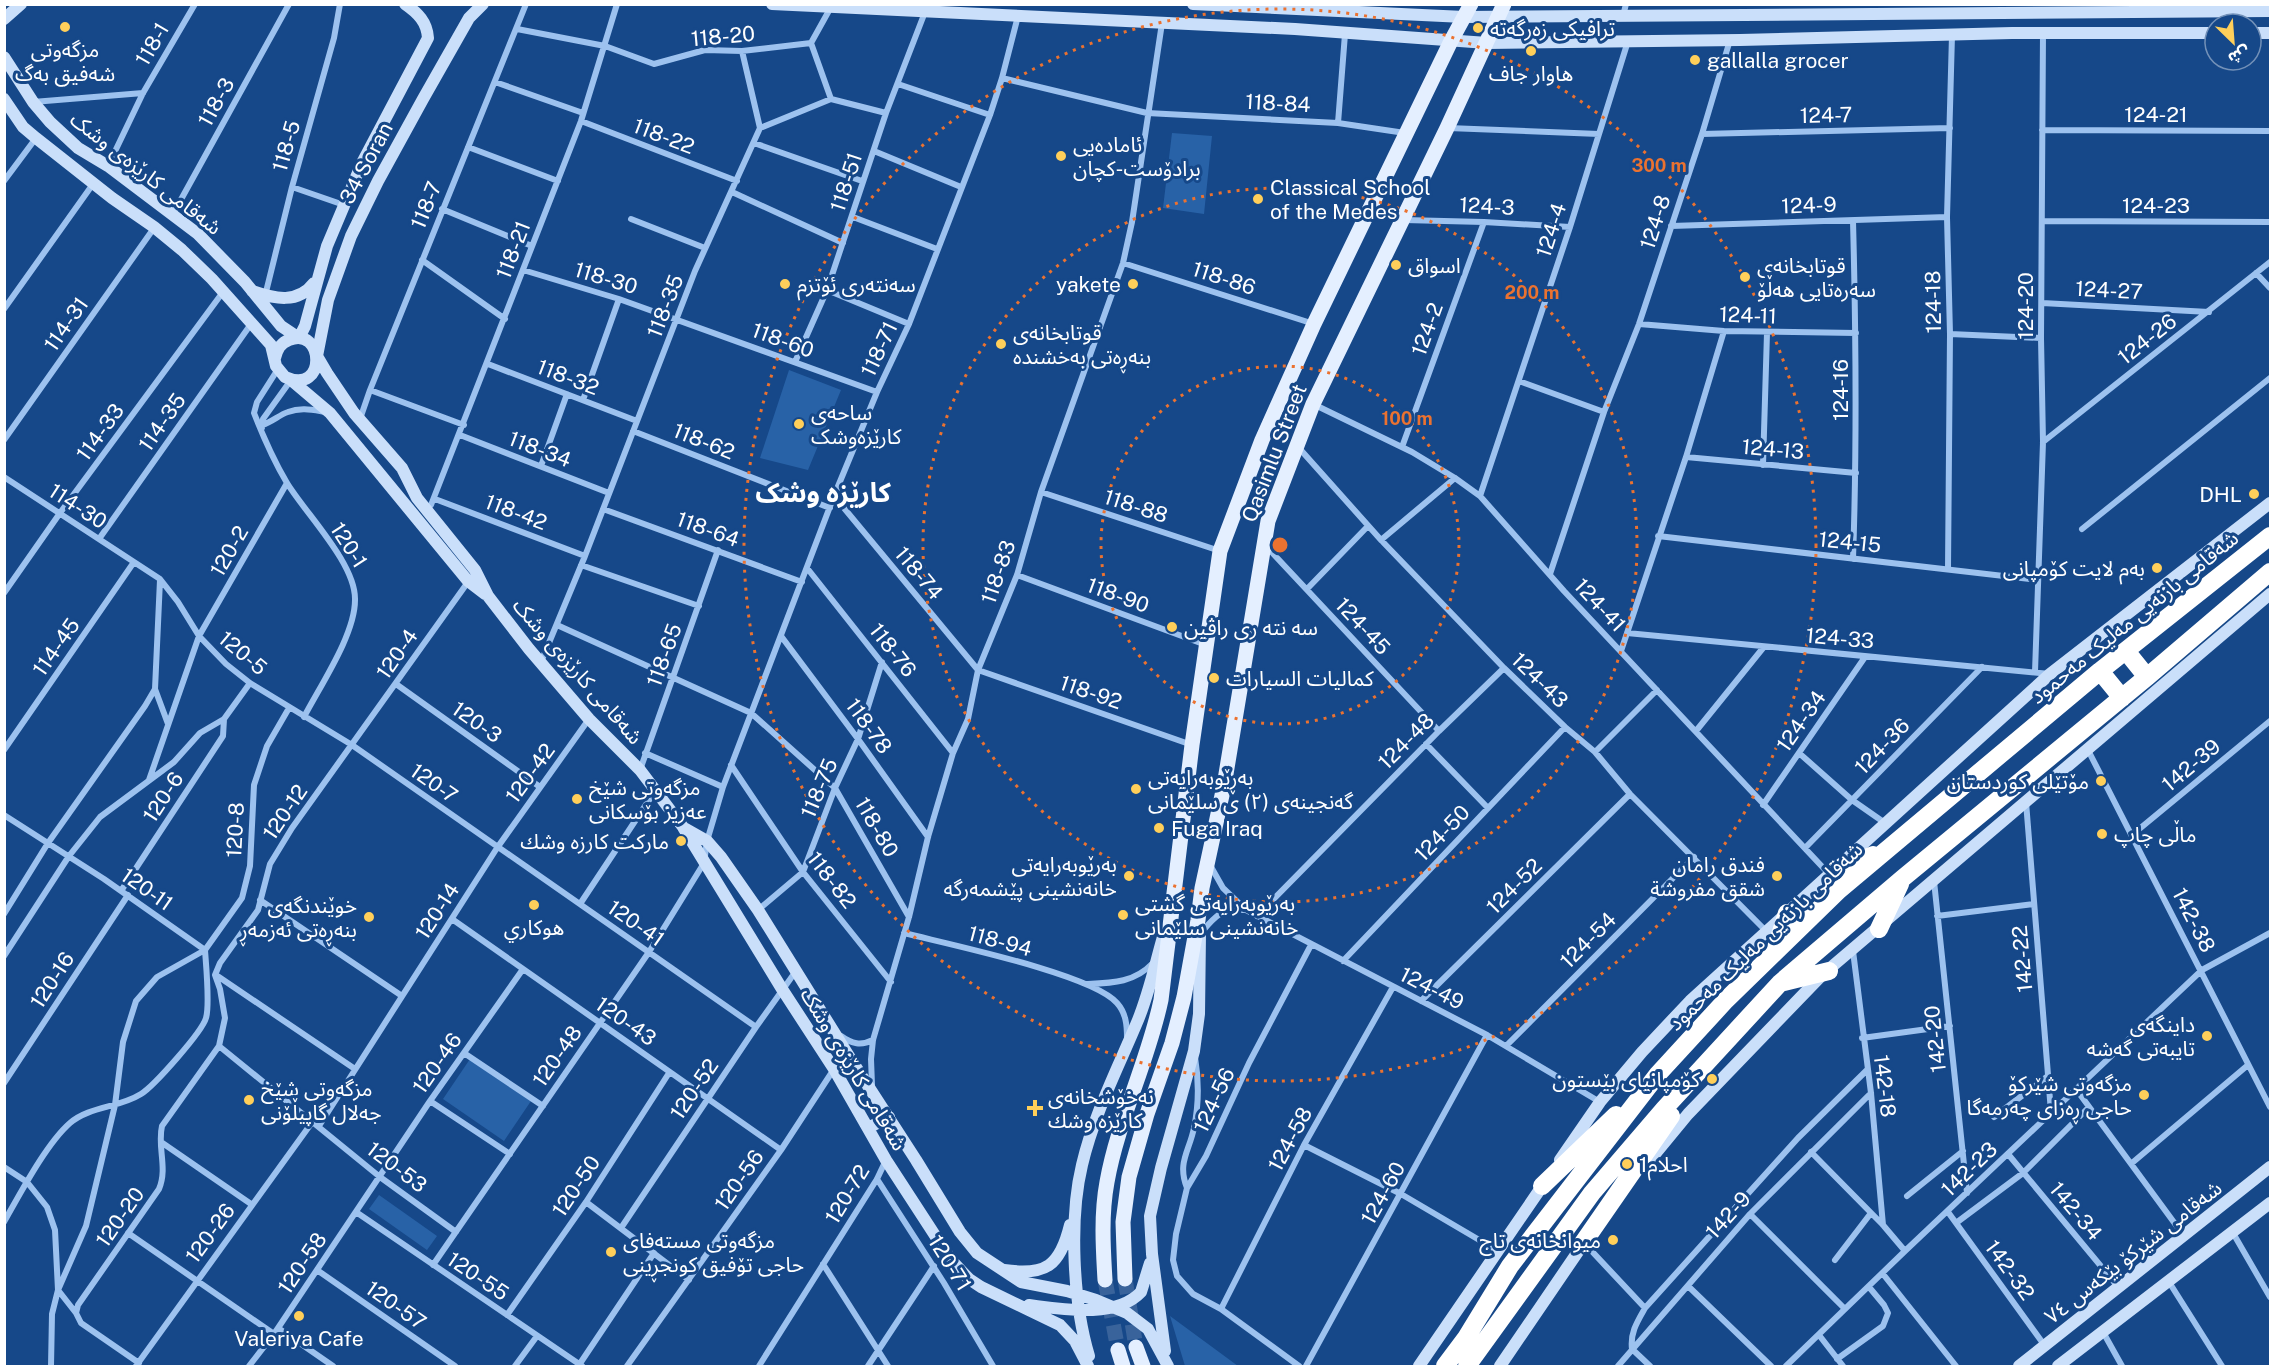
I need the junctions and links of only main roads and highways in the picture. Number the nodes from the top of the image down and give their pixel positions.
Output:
1 (21, 4) edge
2 (405, 4) edge
3 (483, 4) edge
4 (772, 4) edge
5 (1193, 4) edge
6 (2184, 8) edge
7 (1296, 9) junction
8 (1375, 9) edge
9 (1982, 9) edge
10 (2089, 9) edge
11 (1712, 10) edge
12 (1812, 10) edge
13 (1468, 11) edge
14 (1501, 11) edge
15 (1624, 11) edge
16 (2271, 11) edge
17 (2013, 13) junction
18 (4, 19) edge
19 (1295, 29) junction
20 (2012, 33) junction
21 (2203, 33) edge
22 (1451, 41) junction
23 (1487, 43) junction
24 (4, 57) edge
25 (412, 73) junction
26 (434, 81) junction
27 (4, 99) edge
28 (318, 277) junction
29 (252, 291) junction
30 (299, 338) junction
31 (317, 356) junction
32 (276, 363) junction
33 (291, 380) junction
34 (410, 483) junction
35 (396, 492) junction
36 (2271, 503) edge
37 (2271, 536) edge
38 (2271, 572) edge
39 (2271, 594) edge
40 (488, 596) junction
41 (2126, 651) junction
42 (2100, 671) junction
43 (2147, 677) junction
44 (2122, 698) junction
45 (683, 827) junction
46 (1889, 849) junction
47 (1832, 872) junction
48 (1903, 878) junction
49 (1174, 901) junction
50 (1786, 913) junction
51 (1879, 928) junction
52 (1198, 931) junction
53 (1775, 952) junction
54 (1829, 971) junction
55 (1780, 983) junction
56 (1713, 1057) junction
57 (1658, 1074) junction
58 (889, 1117) junction
59 (868, 1128) junction
60 (2271, 1167) edge
61 (1542, 1186) junction
62 (2271, 1203) edge
63 (1075, 1209) junction
64 (1583, 1243) junction
65 (1152, 1254) junction
66 (1000, 1270) junction
67 (1125, 1279) tunnel mouth
68 (1105, 1280) tunnel mouth
69 (1078, 1296) junction
70 (1018, 1304) junction
71 (1113, 1306) junction
72 (1080, 1311) junction
73 (1472, 1343) junction
74 (1136, 1347) tunnel mouth
75 (1118, 1350) tunnel mouth
76 (1090, 1366) edge
77 (1123, 1366) edge
78 (1143, 1366) edge
79 (1168, 1366) edge
80 (1419, 1366) edge
81 (1445, 1366) edge
82 (1467, 1366) edge
83 (1500, 1366) edge
84 (2019, 1366) edge
85 (2058, 1366) edge

1 - 18 main road
2 - 25 main road, 34 Soran
3 - 26 main road, 34 Soran
4 - 19 main road
5 - 7 main road
6 - 10 main road
6 - 16 main road
7 - 8 main road
7 - 19 main road
8 - 13 main road
9 - 12 main road
9 - 17 main road
10 - 17 main road
11 - 12 main road
11 - 15 main road
13 - 14 main road
13 - 22 main road, Qasimlu Street
14 - 15 main road
14 - 23 main road, Qasimlu Street
17 - 20 main road
19 - 22 main road
20 - 21 main road
20 - 23 main road
22 - 23 main road
22 - 49 main road, Qasimlu Street
23 - 52 main road, Qasimlu Street
24 - 29 main road, شەقامی کارێزەی وشک
25 - 26 main road
25 - 28 main road, 34 Soran
26 - 31 main road, 34 Soran
27 - 32 main road, شەقامی کارێزەی وشک
28 - 29 main road
28 - 30 main road, 34 Soran
29 - 30 main road, شەقامی کارێزەی وشک
30 - 31 main road
30 - 32 main road
31 - 33 main road
31 - 34 main road, شەقامی کارێزەی وشک
32 - 33 main road
33 - 35 main road, شەقامی کارێزەی وشک
34 - 35 main road
34 - 40 main road, شەقامی کارێزەی وشک
35 - 40 main road, شەقامی کارێزەی وشک
36 - 47 main road
37 - 41 highway, شەقامی بازنەیی مەلیک مەحمود
38 - 43 highway, شەقامی بازنەیی مەلیک مەحمود
39 - 51 main road
40 - 45 main road, شەقامی کارێزەی وشک
41 - 42 highway, شەقامی بازنەیی مەلیک مەحمود
41 - 43 highway
42 - 44 highway
42 - 46 highway, شەقامی بازنەیی مەلیک مەحمود
43 - 44 highway, شەقامی بازنەیی مەلیک مەحمود
44 - 48 highway, شەقامی بازنەیی مەلیک مەحمود
45 - 58 main road, شەقامی کارێزەی وشک
45 - 59 main road, شەقامی کارێزەی وشک
46 - 47 highway
46 - 53 highway, شەقامی بازنەیی مەلیک مەحمود
47 - 50 main road
48 - 51 highway
48 - 55 highway, شەقامی بازنەیی مەلیک مەحمود
49 - 63 main road
49 - 68 main road, Qasimlu Street
50 - 53 highway
50 - 61 main road
51 - 54 main road
52 - 65 main road
52 - 67 main road, Qasimlu Street
53 - 57 highway, شەقامی بازنەیی مەلیک مەحمود
54 - 55 highway
54 - 64 main road
55 - 56 highway, شەقامی بازنەیی مەلیک مەحمود
56 - 64 highway
56 - 73 highway, شەقامی بازنەیی مەلیک مەحمود
57 - 61 highway
57 - 73 highway, شەقامی بازنەیی مەلیک مەحمود
58 - 59 main road
58 - 66 main road, شەقامی کارێزەی وشک
59 - 70 main road, شەقامی کارێزەی وشک
60 - 84 main road, شەقامی شێرکۆ بێکەس ٧٤
61 - 80 main road
62 - 85 main road, شەقامی شێرکۆ بێکەس ٧٤
63 - 66 main road
63 - 69 main road
64 - 83 main road
65 - 71 main road
65 - 79 main road
66 - 69 main road, شەقامی کارێزەی وشک
69 - 71 main road, شەقامی کارێزەی وشک
69 - 72 main road
70 - 72 main road
70 - 76 main road
71 - 72 main road
71 - 79 main road, شەقامی کارێزەی وشک
72 - 76 main road
73 - 81 highway, شەقامی بازنەیی مەلیک مەحمود
73 - 82 highway, شەقامی بازنەیی مەلیک مەحمود
74 - 78 main road
75 - 77 main road

